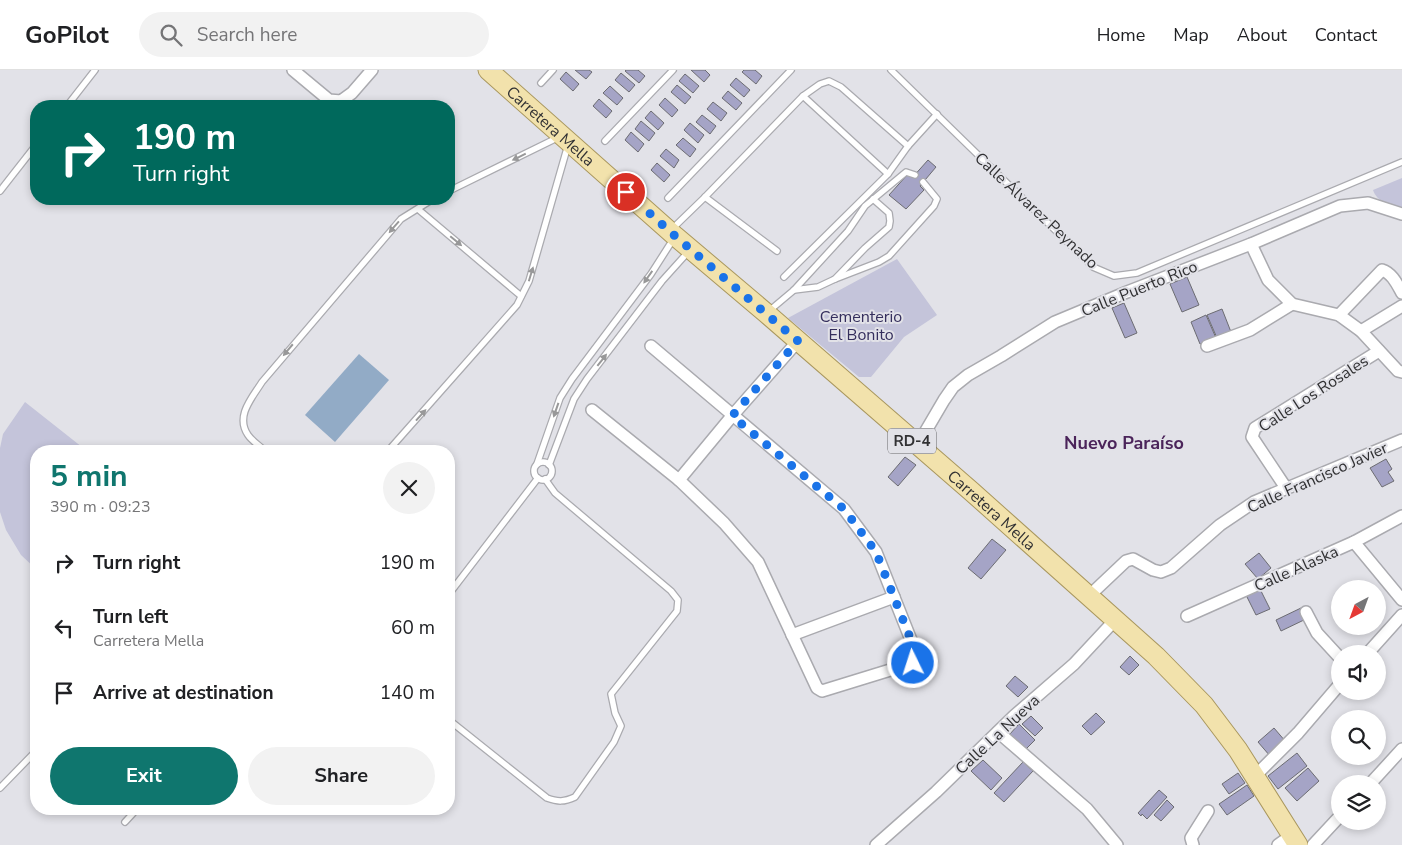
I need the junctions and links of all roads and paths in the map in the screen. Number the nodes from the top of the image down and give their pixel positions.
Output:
1 (95, 70) edge
2 (293, 70) edge
3 (372, 70) edge
4 (488, 70) edge
5 (553, 70) edge
6 (672, 70) edge
7 (791, 70) edge
8 (891, 70) edge
9 (541, 83) dead end
10 (804, 96) junction
11 (72, 100) edge
12 (329, 100) edge
13 (342, 100) edge
14 (937, 114) junction
15 (566, 138) junction
16 (605, 141) dead end
17 (908, 146) junction
18 (30, 153) edge
19 (1402, 162) edge
20 (888, 174) junction
21 (915, 175) dead end
22 (923, 182) dead end
23 (455, 188) edge
24 (0, 191) edge
25 (705, 197) junction
26 (668, 198) dead end
27 (872, 198) junction
28 (425, 205) edge
29 (419, 210) junction
30 (1402, 214) edge
31 (673, 234) junction
32 (1251, 244) junction
33 (691, 250) junction
34 (777, 251) dead end
35 (784, 277) dead end
36 (835, 279) junction
37 (794, 290) junction
38 (1402, 293) edge
39 (521, 296) junction
40 (1292, 304) junction
41 (1402, 306) edge
42 (766, 313) junction
43 (1339, 315) junction
44 (1361, 331) junction
45 (798, 341) junction
46 (651, 346) dead end
47 (1207, 346) dead end
48 (1379, 351) junction
49 (1401, 372) edge
50 (592, 410) dead end
51 (732, 416) junction
52 (1402, 440) edge
53 (259, 445) edge
54 (393, 445) edge
55 (917, 446) junction
56 (537, 464) junction
57 (549, 465) junction
58 (541, 478) junction
59 (680, 480) junction
60 (1286, 488) junction
61 (1402, 516) edge
62 (1354, 542) junction
63 (1397, 585) edge
64 (455, 586) edge
65 (1089, 596) junction
66 (894, 597) junction
67 (1402, 600) edge
68 (1306, 612) dead end
69 (1402, 615) edge
70 (1187, 616) dead end
71 (1115, 620) junction
72 (792, 635) junction
73 (1375, 645) edge
74 (1331, 648) edge
75 (1331, 694) edge
76 (455, 725) edge
77 (998, 732) junction
78 (30, 757) edge
79 (1400, 757) edge
80 (1256, 775) junction
81 (1380, 775) edge
82 (0, 788) edge
83 (1208, 811) dead end
84 (131, 815) edge
85 (125, 822) dead end
86 (1331, 826) edge
87 (1289, 841) edge
88 (876, 845) edge
89 (1117, 845) edge
90 (1193, 845) edge
91 (1313, 845) edge

1 - 11 lane
2 - 12 street
3 - 13 street
4 - 15 main road, Carretera Mella / RD-4
5 - 9 lane
6 - 16 lane
7 - 26 lane
8 - 14 lane, Calle Álvarez Peynado
10 - 17 lane
10 - 20 lane
10 - 25 lane
14 - 17 lane
14 - 19 lane, Calle Álvarez Peynado
15 -> 23 lane
15 - 31 main road, Carretera Mella / RD-4
39 -> 15 lane
17 - 20 lane
18 - 24 lane
20 - 35 lane
21 - 27 lane
22 - 36 lane
25 - 31 lane
25 - 34 lane
27 - 36 lane
27 - 37 lane
28 - 29 lane
29 -> 39 lane
29 -> 53 lane
30 - 32 street, Calle Puerto Rico
31 - 33 main road, Carretera Mella / RD-4
31 -> 56 lane
32 - 40 street
32 - 55 street, Calle Puerto Rico
33 - 42 main road, Carretera Mella / RD-4
57 -> 33 lane
36 - 37 lane
37 - 42 lane
38 - 43 street
54 -> 39 lane
40 - 43 street
40 - 47 street
41 - 44 street
42 - 45 main road, Carretera Mella / RD-4
43 - 44 street
44 - 48 street
45 - 51 street
45 - 55 main road, Carretera Mella / RD-4
46 - 51 street
48 - 49 street
48 - 60 street, Calle Los Rosales
50 - 59 street
51 - 59 street
51 - 66 street
52 - 60 street, Calle Francisco Javier
55 - 65 main road, Carretera Mella / RD-4
56 - 57 lane
56 - 58 lane
57 - 58 lane
58 - 64 lane
58 - 76 lane
59 - 72 street
60 - 65 street, Calle Francisco Javier
61 - 62 street, Calle Alaska
62 - 63 street
62 - 70 street, Calle Alaska
63 - 67 street
65 - 71 main road, Carretera Mella / RD-4
66 - 72 street
66 - 72 street
68 - 74 street
69 - 73 street
71 - 77 street, Calle La Nueva
71 - 80 main road, Carretera Mella / RD-4
75 - 80 street
77 - 88 street, Calle La Nueva
77 - 89 street
78 - 82 lane
79 - 81 street
80 - 87 main road, Carretera Mella / RD-4
83 - 90 street
84 - 85 lane
86 - 91 street

